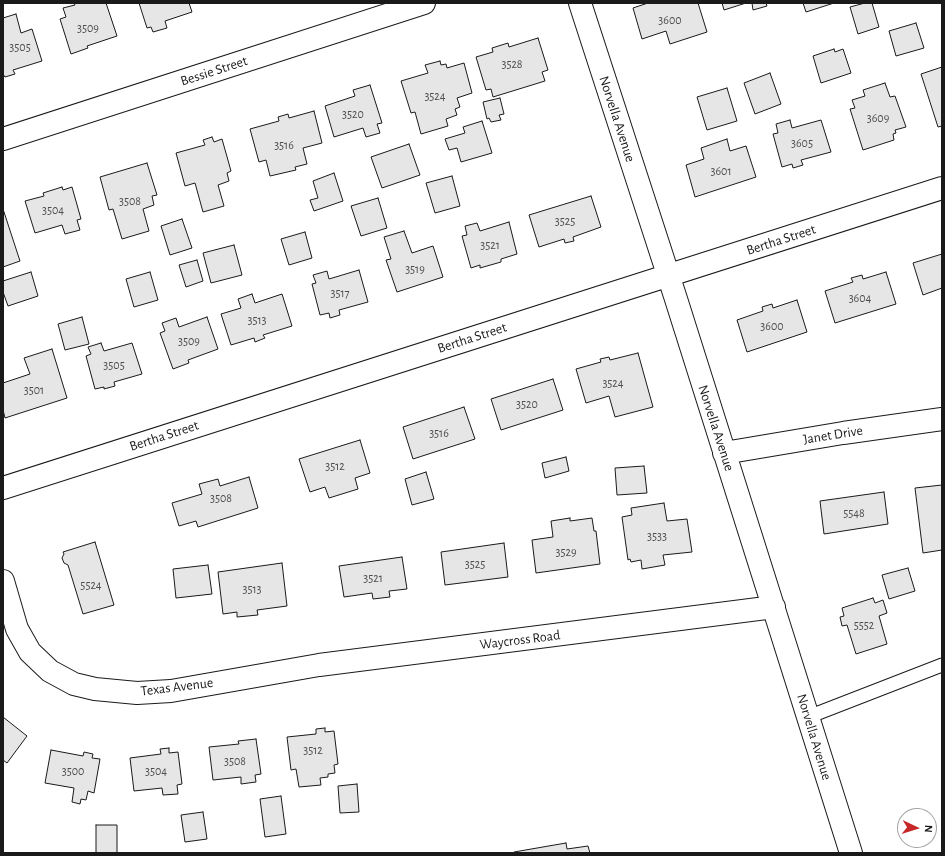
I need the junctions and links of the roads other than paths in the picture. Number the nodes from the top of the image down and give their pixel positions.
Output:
1 (424, 3) edge
2 (580, 3) edge
3 (3, 139) edge
4 (942, 188) edge
5 (668, 276) junction
6 (942, 419) edge
7 (724, 453) junction
8 (3, 488) edge
9 (3, 581) edge
10 (774, 608) junction
11 (942, 664) edge
12 (267, 674) joint
13 (808, 717) junction
14 (851, 853) edge

1 - 3 street, Bessie Street
2 - 5 street, Norvella Avenue
4 - 5 street, Bertha Street
5 - 7 street, Norvella Avenue
5 - 8 street, Bertha Street
6 - 7 street, Janet Drive
7 - 10 street, Norvella Avenue
9 - 12 street, Texas Avenue
10 - 12 street, Waycross Road
10 - 13 street, Norvella Avenue
11 - 13 lane
13 - 14 street, Norvella Avenue

